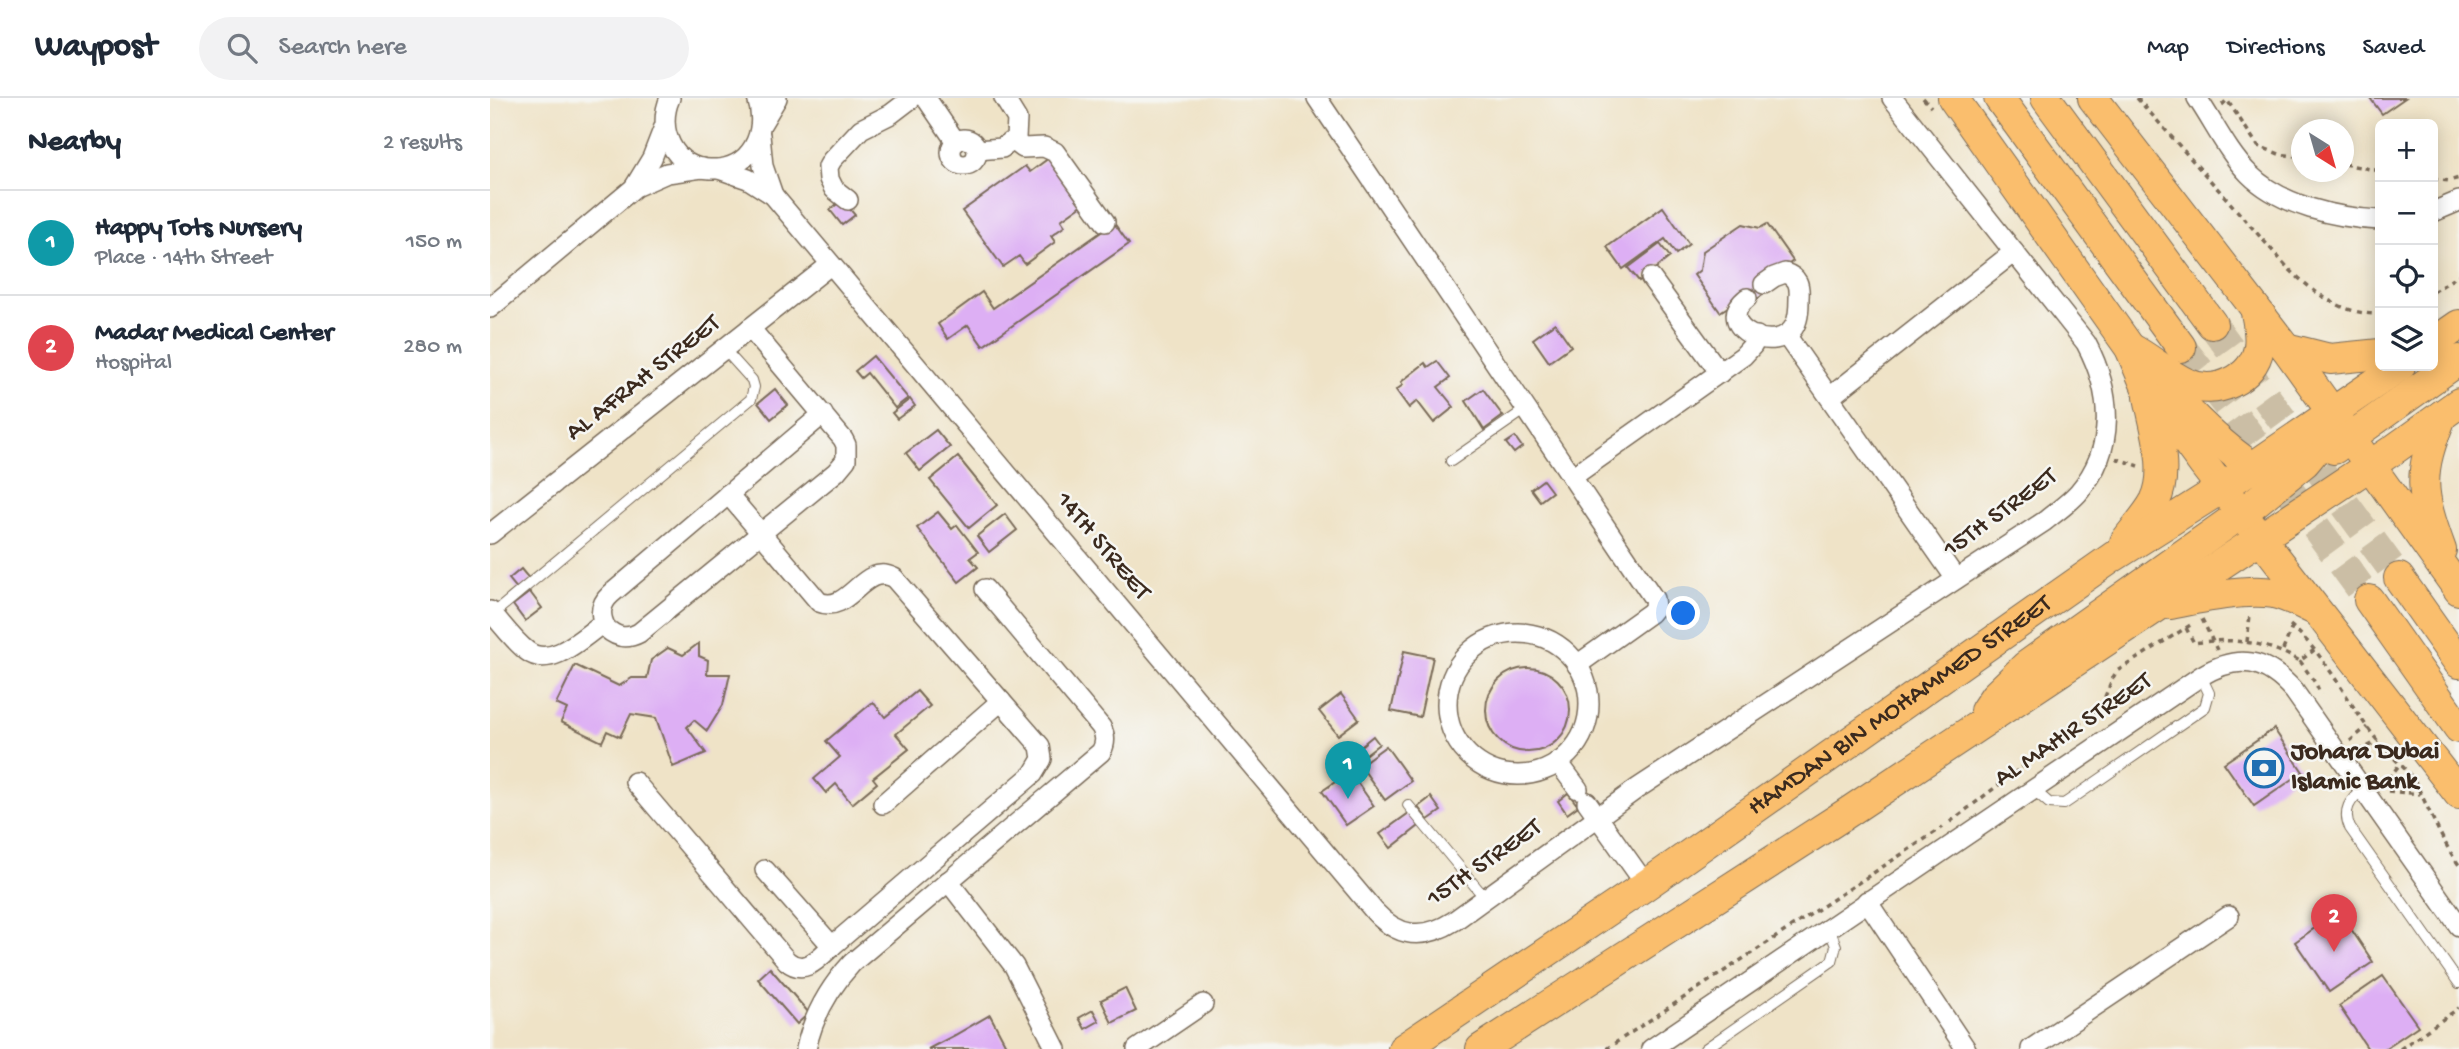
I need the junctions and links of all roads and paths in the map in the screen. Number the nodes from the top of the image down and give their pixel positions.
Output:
1 (669, 98) edge
2 (757, 98) edge
3 (777, 98) edge
4 (912, 98) edge
5 (926, 98) edge
6 (1004, 98) edge
7 (1317, 98) edge
8 (1892, 98) edge
9 (1954, 98) edge
10 (1998, 98) edge
11 (2046, 98) edge
12 (2093, 98) edge
13 (2137, 98) edge
14 (2197, 98) edge
15 (2209, 116) junction
16 (664, 127) junction
17 (761, 129) junction
18 (1014, 141) junction
19 (2291, 156) edge
20 (2354, 166) edge
21 (710, 169) junction
22 (2375, 170) edge
23 (2459, 178) edge
24 (2438, 180) edge
25 (635, 187) junction
26 (773, 195) junction
27 (848, 200) dead end
28 (2459, 201) edge
29 (2438, 210) edge
30 (2375, 219) edge
31 (1105, 222) dead end
32 (2014, 252) junction
33 (830, 265) junction
34 (2459, 275) edge
35 (1651, 278) dead end
36 (1764, 284) dead end
37 (2438, 289) edge
38 (1747, 298) dead end
39 (2255, 307) junction
40 (490, 308) edge
41 (2375, 314) edge
42 (2212, 324) tunnel mouth
43 (2459, 325) edge
44 (750, 328) junction
45 (1786, 335) junction
46 (1757, 336) junction
47 (2438, 340) edge
48 (2181, 347) tunnel mouth
49 (2130, 348) junction
50 (2286, 348) junction
51 (724, 349) junction
52 (2375, 354) edge
53 (2459, 360) edge
54 (2393, 371) edge
55 (1720, 373) junction
56 (2146, 386) junction
57 (1830, 397) junction
58 (1526, 409) junction
59 (2450, 409) edge
60 (2331, 413) junction
61 (823, 414) junction
62 (2349, 437) junction
63 (1451, 461) dead end
64 (2369, 465) junction
65 (2252, 467) junction
66 (1572, 477) junction
67 (2284, 484) junction
68 (2222, 488) junction
69 (728, 495) junction
70 (2242, 513) junction
71 (490, 534) edge
72 (762, 534) junction
73 (2261, 537) junction
74 (2113, 557) junction
75 (2399, 578) tunnel mouth
76 (1956, 579) junction
77 (2456, 585) edge
78 (985, 589) dead end
79 (2369, 600) tunnel mouth
80 (2156, 607) junction
81 (2251, 608) dead end
82 (491, 613) edge
83 (2201, 618) dead end
84 (2304, 619) junction
85 (603, 622) junction
86 (2247, 662) junction
87 (2459, 663) edge
88 (2224, 664) junction
89 (1577, 665) junction
90 (2274, 672) junction
91 (2201, 676) junction
92 (1001, 701) junction
93 (1976, 727) junction
94 (2367, 727) dead end
95 (2459, 728) edge
96 (2378, 741) dead end
97 (2347, 743) dead end
98 (2354, 752) dead end
99 (1558, 762) junction
100 (2401, 763) dead end
101 (635, 782) dead end
102 (2363, 789) junction
103 (2034, 790) junction
104 (2420, 794) dead end
105 (2459, 794) edge
106 (1587, 803) junction
107 (883, 804) dead end
108 (1408, 805) dead end
109 (765, 870) dead end
110 (948, 881) junction
111 (1646, 885) junction
112 (1485, 898) junction
113 (1867, 901) junction
114 (2229, 916) dead end
115 (2459, 926) edge
116 (1829, 927) junction
117 (1396, 929) joint
118 (832, 946) junction
119 (2459, 983) edge
120 (1203, 1004) dead end
121 (2459, 1008) edge
122 (806, 1049) edge
123 (1056, 1049) edge
124 (1138, 1049) edge
125 (1403, 1049) edge
126 (1481, 1049) edge
127 (1651, 1049) edge
128 (1705, 1049) edge
129 (1966, 1049) edge
130 (2031, 1049) edge
131 (2400, 1049) edge

1 - 16 street
2 - 17 street, 14TH STREET
3 - 17 street
4 - 27 street
5 - 18 street
6 - 18 street
7 - 58 street
8 - 32 street, 15TH STREET
9 - 49 main road
10 - 48 main road
11 - 42 main road
12 - 39 main road
13 - 41 path
14 - 15 street
15 - 19 path
15 - 30 street
16 - 21 street
16 - 25 street
17 - 21 street
17 - 26 street, 14TH STREET
18 - 31 street
20 - 22 path
21 - 25 street
21 - 26 street, 14TH STREET
23 - 24 path
25 - 40 street
26 - 33 street, 14TH STREET
28 - 29 street
32 - 57 street
32 - 76 street, 15TH STREET
33 - 44 street, AL AFRAH STREET
33 - 117 street, 14TH STREET
34 - 37 path
35 - 55 street
36 - 45 street
38 - 46 street
39 - 49 main road
39 - 50 main road
43 - 47 main road
44 - 51 street, AL AFRAH STREET
44 - 61 street
45 - 46 street
45 - 57 street
46 - 55 street
49 - 56 main road
49 - 65 main road
50 - 52 main road
50 - 60 main road
51 - 71 street, AL AFRAH STREET
51 - 82 lane
53 - 62 main road
54 - 60 main road, HAMDAN BIN MOHAMMED STREET
55 - 66 street
56 - 68 main road
56 - 74 main road
57 - 76 street
58 - 63 lane
58 - 66 street
59 - 64 main road, HAMDAN BIN MOHAMMED STREET
59 - 77 main road
60 - 62 main road
60 - 65 main road, HAMDAN BIN MOHAMMED STREET
60 - 67 main road
61 - 69 street
61 - 72 street
62 - 64 main road
62 - 67 main road
64 - 67 main road
64 - 73 main road, HAMDAN BIN MOHAMMED STREET
64 - 77 main road
65 - 67 main road
65 - 68 main road, HAMDAN BIN MOHAMMED STREET
66 - 89 street
67 - 70 main road
67 - 73 main road
68 - 70 main road
68 - 74 main road, HAMDAN BIN MOHAMMED STREET
69 - 72 street
69 - 85 street
70 - 73 main road
70 - 93 main road
72 - 85 street
72 - 92 street
73 - 80 main road, HAMDAN BIN MOHAMMED STREET
73 - 84 main road
74 - 111 main road, HAMDAN BIN MOHAMMED STREET
75 - 87 main road
76 - 106 street, 15TH STREET
78 - 110 street
79 - 95 main road
80 - 84 main road
80 - 93 main road, HAMDAN BIN MOHAMMED STREET
81 - 86 path
82 - 85 street
83 - 88 path
84 - 90 path
84 - 105 main road
86 - 88 street, AL MAHIR STREET
86 - 90 street, AL MAHIR STREET
88 - 91 street, AL MAHIR STREET
89 - 99 street
89 - 99 street
90 - 102 street, AL MAHIR STREET
91 - 103 street, AL MAHIR STREET
91 - 103 lane
92 - 107 street
92 - 118 street
93 - 126 main road, HAMDAN BIN MOHAMMED STREET
94 - 97 path
96 - 98 path
99 - 106 street
100 - 104 path
101 - 118 street
102 - 115 street, AL MAHIR STREET
102 - 119 lane
103 - 113 street, AL MAHIR STREET
106 - 111 street
106 - 112 street, 15TH STREET
108 - 112 lane
109 - 118 street
110 - 122 street
110 - 123 street
111 - 125 main road, HAMDAN BIN MOHAMMED STREET
112 - 117 street, 15TH STREET
113 - 116 street, AL MAHIR STREET
113 - 129 street
114 - 130 street
116 - 127 street, AL MAHIR STREET
116 - 128 lane
120 - 124 street
121 - 131 path

